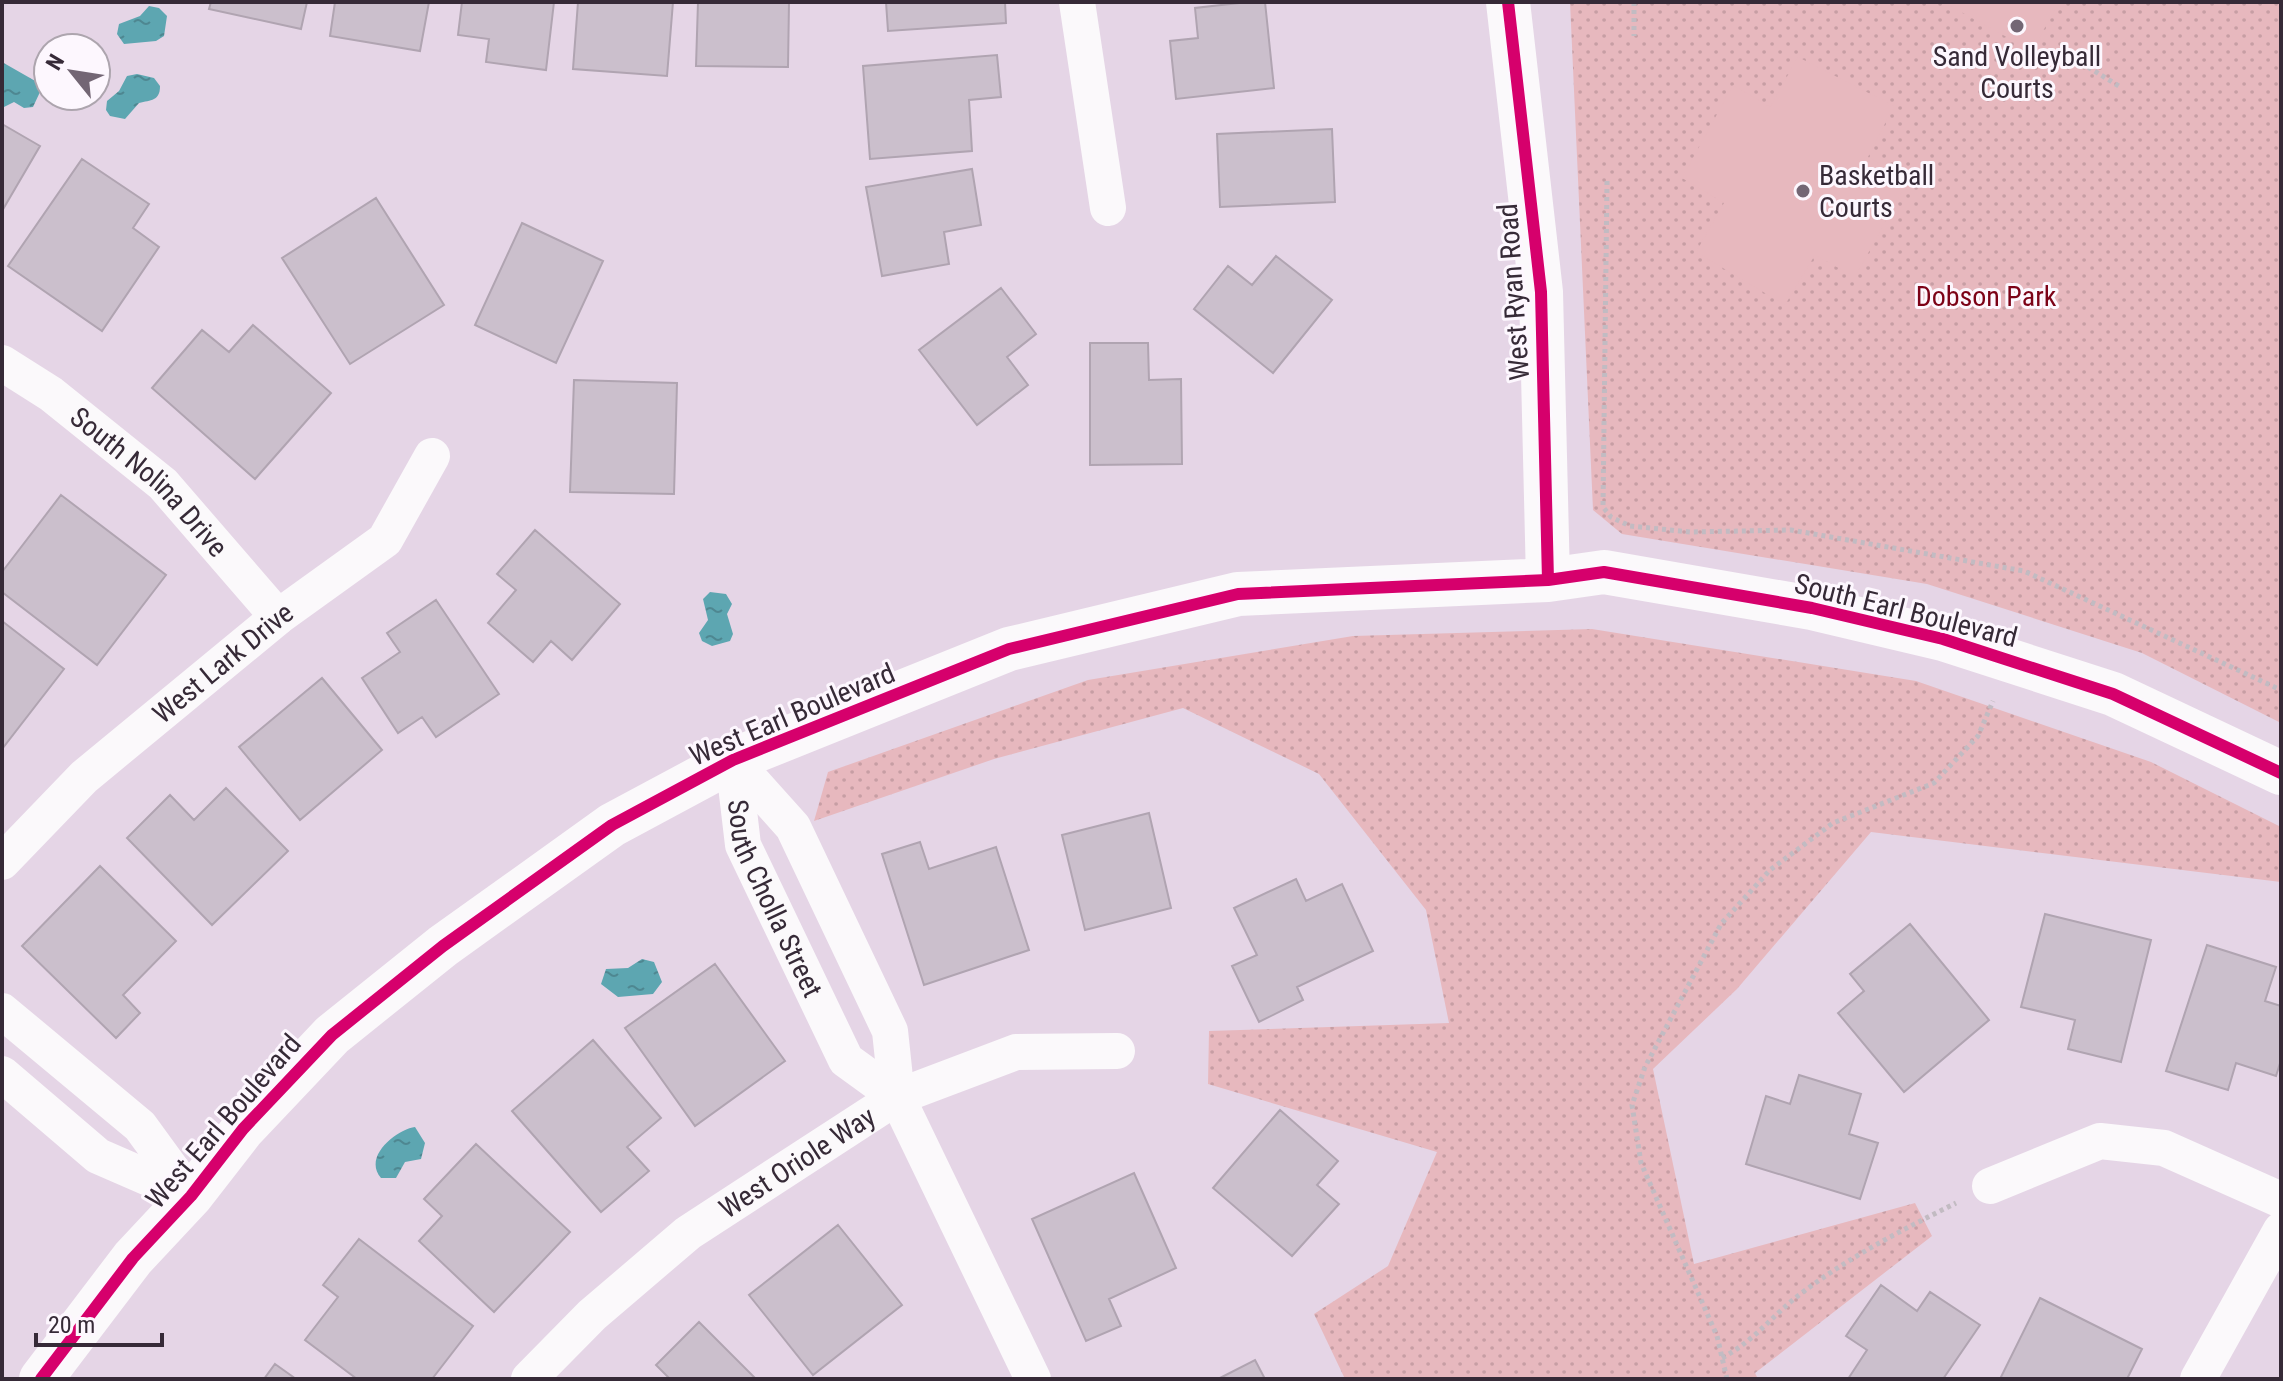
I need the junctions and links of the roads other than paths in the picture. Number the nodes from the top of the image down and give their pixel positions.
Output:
1 (1077, 2) edge
2 (1508, 2) edge
3 (1108, 208) dead end
4 (2, 363) edge
5 (432, 456) dead end
6 (1548, 580) junction
7 (278, 617) junction
8 (733, 760) junction
9 (2281, 773) edge
10 (2, 862) edge
11 (2, 1011) edge
12 (1117, 1051) dead end
13 (2, 1074) edge
14 (897, 1097) junction
15 (1990, 1186) road end
16 (191, 1196) junction
17 (2281, 1200) edge
18 (2281, 1230) edge
19 (41, 1379) edge
20 (529, 1379) edge
21 (1033, 1379) edge
22 (2198, 1379) edge

1 - 3 street
2 - 6 street, West Ryan Road
4 - 7 street, South Nolina Drive
5 - 7 street, West Lark Drive
6 - 8 street, West Earl Boulevard
6 - 9 street, South Earl Boulevard
7 - 10 street, West Lark Drive
8 - 14 street, South Cholla Street
8 - 14 street, South Cholla Street
8 - 16 street, West Earl Boulevard
11 - 16 street
12 - 14 street, West Oriole Way
13 - 16 street
14 - 20 street, West Oriole Way
14 - 21 street, South Cholla Street
15 - 17 street
16 - 19 street, West Earl Boulevard
18 - 22 street

